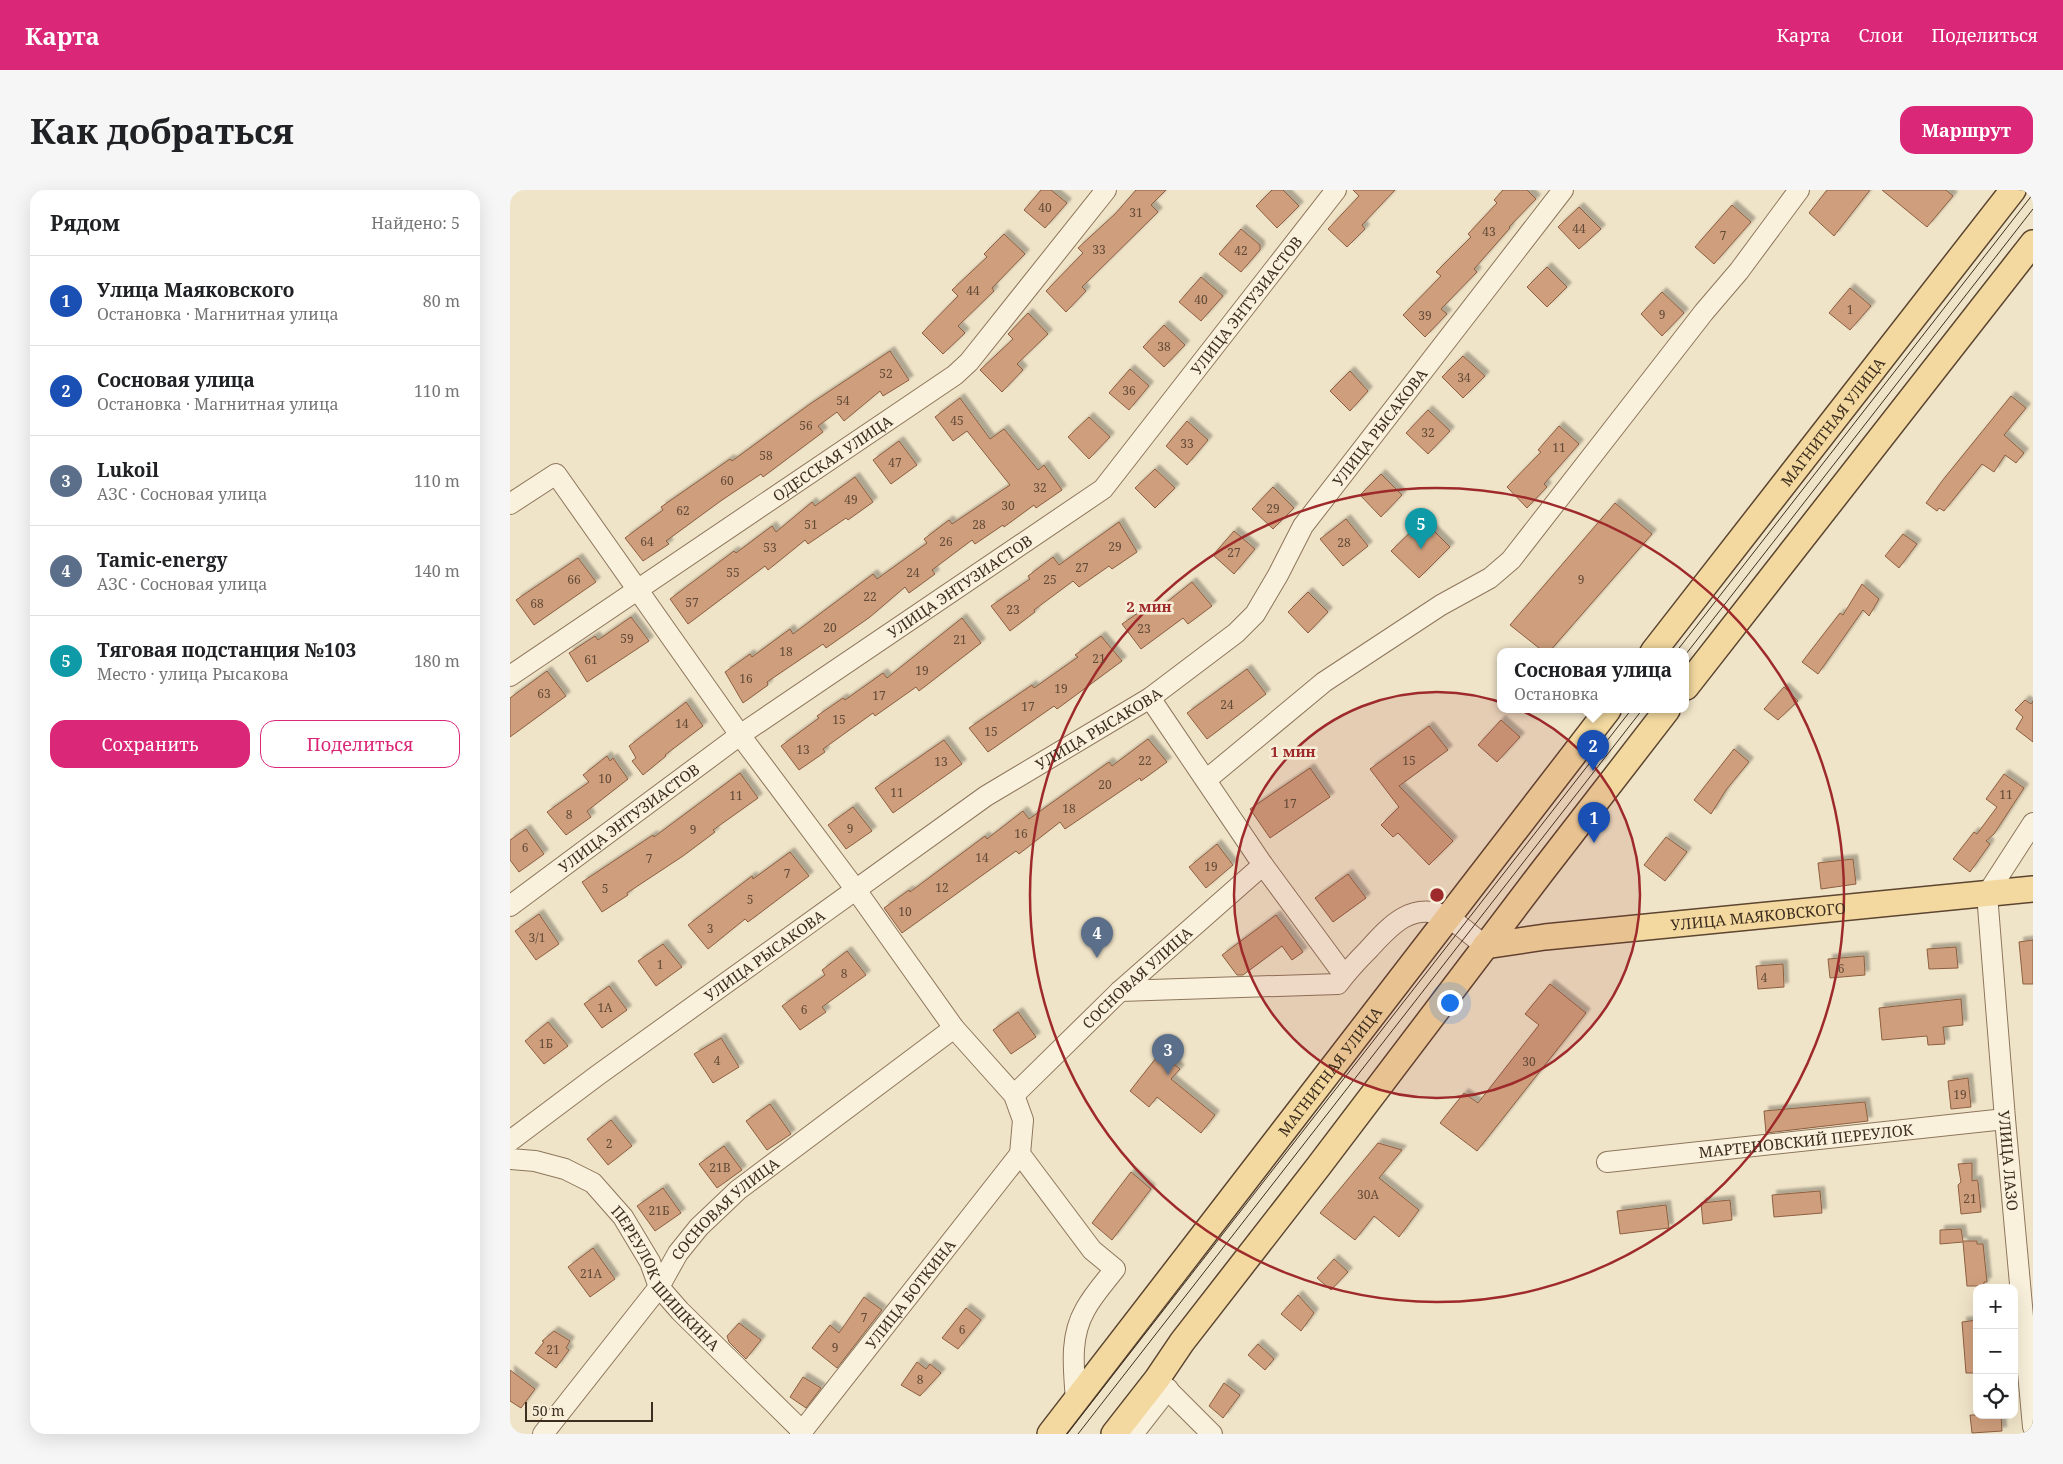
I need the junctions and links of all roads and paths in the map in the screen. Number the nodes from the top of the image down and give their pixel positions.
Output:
1 (1106, 190) edge
2 (1336, 190) edge
3 (1563, 190) edge
4 (1799, 190) edge
5 (2013, 190) edge
6 (2033, 243) edge
7 (510, 504) edge
8 (638, 591) junction
9 (1656, 648) edge
10 (510, 676) edge
11 (1689, 683) edge
12 (1150, 698) junction
13 (1606, 713) edge
14 (1666, 713) edge
15 (740, 735) junction
16 (1206, 780) junction
17 (2033, 823) edge
18 (1263, 865) junction
19 (2033, 889) edge
20 (856, 890) junction
21 (1987, 894) junction
22 (510, 906) edge
23 (1447, 917) junction
24 (1485, 946) junction
25 (1344, 975) junction
26 (1120, 991) junction
27 (954, 1028) junction
28 (1014, 1095) junction
29 (2005, 1119) junction
30 (510, 1141) edge
31 (1020, 1154) junction
32 (510, 1158) edge
33 (1607, 1162) dead end
34 (659, 1287) junction
35 (1162, 1384) junction
36 (1076, 1401) junction
37 (2033, 1427) edge
38 (801, 1433) edge
39 (542, 1434) edge
40 (1050, 1434) edge
41 (1114, 1434) edge
42 (1132, 1434) edge
43 (1212, 1434) edge

1 - 8 street, ОДЕССКАЯ УЛИЦА
2 - 15 street, УЛИЦА ЭНТУЗИАСТОВ
3 - 12 street, УЛИЦА РЫСАКОВА
4 - 16 street
5 - 9 main road, МАГНИТНАЯ УЛИЦА
6 - 11 main road
7 - 8 street
8 - 10 street, ОДЕССКАЯ УЛИЦА
8 - 15 street
12 - 16 street
12 - 20 street, УЛИЦА РЫСАКОВА
13 - 23 main road, МАГНИТНАЯ УЛИЦА
14 - 24 main road
15 - 20 street
15 - 22 street, УЛИЦА ЭНТУЗИАСТОВ
16 - 18 street
17 - 21 street
18 - 25 street
18 - 26 street, СОСНОВАЯ УЛИЦА
19 - 21 main road, УЛИЦА МАЯКОВСКОГО
20 - 27 street
20 - 30 street, УЛИЦА РЫСАКОВА
21 - 24 main road, УЛИЦА МАЯКОВСКОГО
21 - 29 street, УЛИЦА ЛАЗО
23 - 24 street
23 - 25 street
23 - 36 main road, МАГНИТНАЯ УЛИЦА
24 - 35 main road
25 - 26 street
26 - 28 street, СОСНОВАЯ УЛИЦА
27 - 28 street
27 - 34 street, СОСНОВАЯ УЛИЦА
28 - 31 street
29 - 33 street, МАРТЕНОВСКИЙ ПЕРЕУЛОК
29 - 37 street, УЛИЦА ЛАЗО
31 - 36 street
31 - 38 street, УЛИЦА БОТКИНА
32 - 34 street, ПЕРЕУЛОК ШИШКИНА
34 - 38 street, ПЕРЕУЛОК ШИШКИНА
34 - 39 street, СОСНОВАЯ УЛИЦА
35 - 41 main road
35 - 42 street
35 - 43 street
36 - 40 main road, МАГНИТНАЯ УЛИЦА

